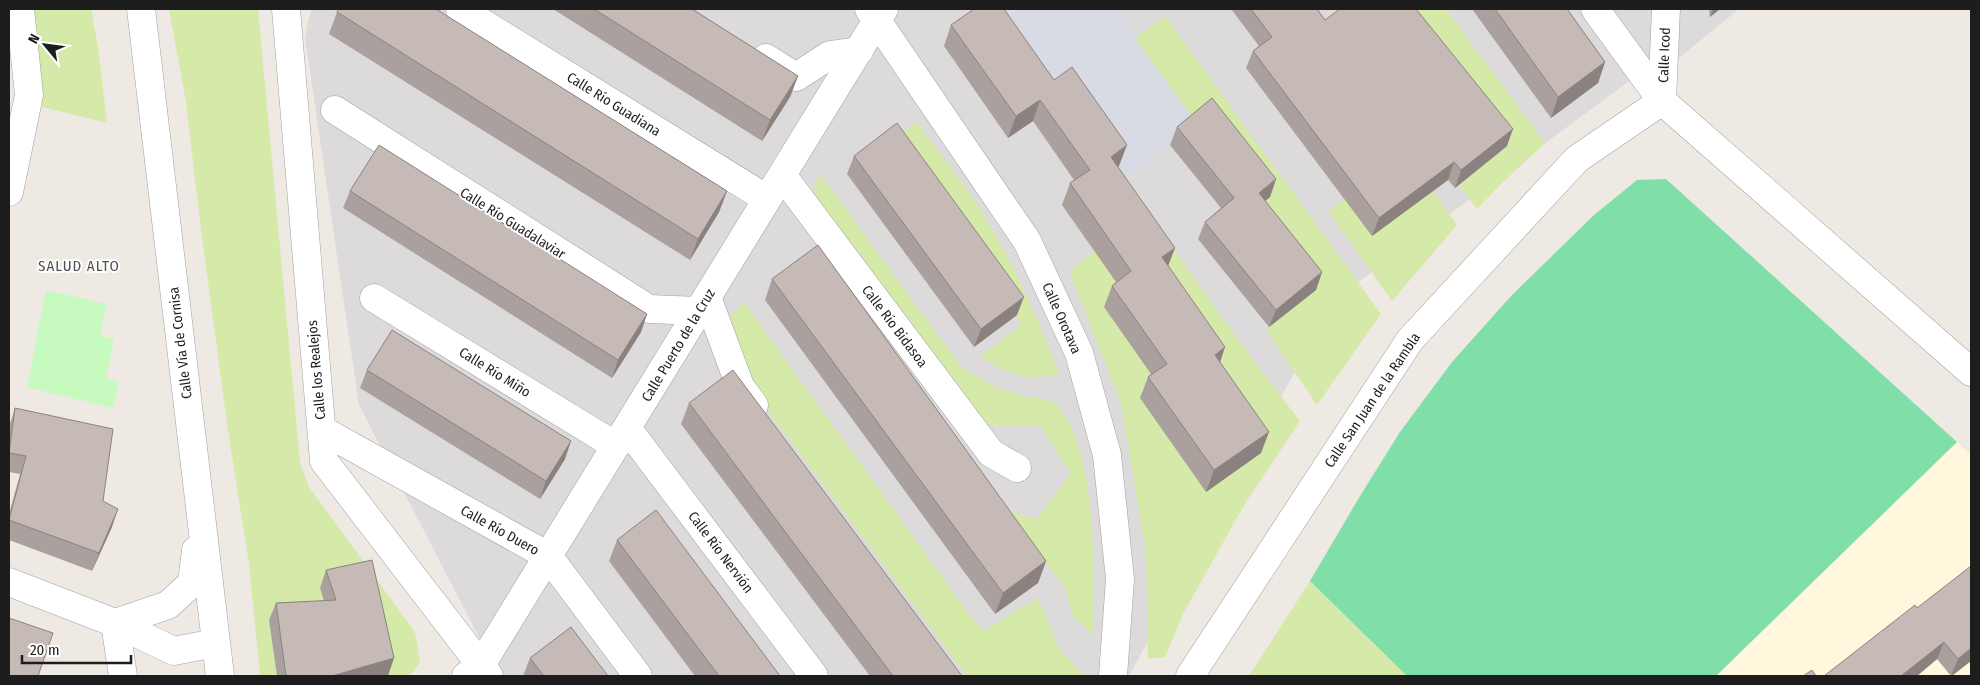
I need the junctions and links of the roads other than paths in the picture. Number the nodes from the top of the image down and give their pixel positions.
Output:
1 (20, 9) edge
2 (141, 9) edge
3 (286, 9) edge
4 (460, 9) edge
5 (1595, 9) edge
6 (1666, 9) edge
7 (877, 13) edge
8 (749, 48) edge
9 (859, 51) junction
10 (1662, 101) junction
11 (335, 110) dead end
12 (782, 175) junction
13 (9, 192) edge
14 (767, 199) junction
15 (374, 298) dead end
16 (703, 304) junction
17 (1971, 372) edge
18 (770, 426) edge
19 (322, 430) junction
20 (621, 437) junction
21 (1018, 468) dead end
22 (200, 512) junction
23 (548, 556) junction
24 (9, 582) edge
25 (115, 623) junction
26 (216, 643) junction
27 (479, 673) edge
28 (123, 676) edge
29 (220, 676) edge
30 (638, 676) edge
31 (814, 676) edge
32 (1113, 676) edge
33 (1190, 676) edge

1 - 13 street
2 - 22 street, Calle Vía de Cornisa
3 - 19 street, Calle los Realejos
4 - 14 street, Calle Río Guadiana
5 - 10 street
6 - 10 street, Calle Icod
7 - 9 street, Calle Puerto de la Cruz
7 - 32 street, Calle Orotava
8 - 9 street
9 - 12 street, Calle Puerto de la Cruz
10 - 17 street
10 - 33 street, Calle San Juan de la Rambla
11 - 16 street, Calle Río Guadalaviar
12 - 14 street, Calle Puerto de la Cruz
12 - 21 street, Calle Río Bidasoa
14 - 16 street, Calle Puerto de la Cruz
15 - 20 street, Calle Río Miño
16 - 18 street
16 - 20 street, Calle Puerto de la Cruz
19 - 23 street, Calle Río Duero
19 - 27 street, Calle los Realejos
20 - 23 street, Calle Puerto de la Cruz
20 - 31 street, Calle Río Nervión
22 - 25 street
22 - 26 street, Calle Vía de Cornisa
23 - 27 street, Calle Puerto de la Cruz
23 - 30 street, Calle Río Duero
24 - 25 street
25 - 26 street
25 - 28 street
26 - 29 street, Calle Vía de Cornisa

